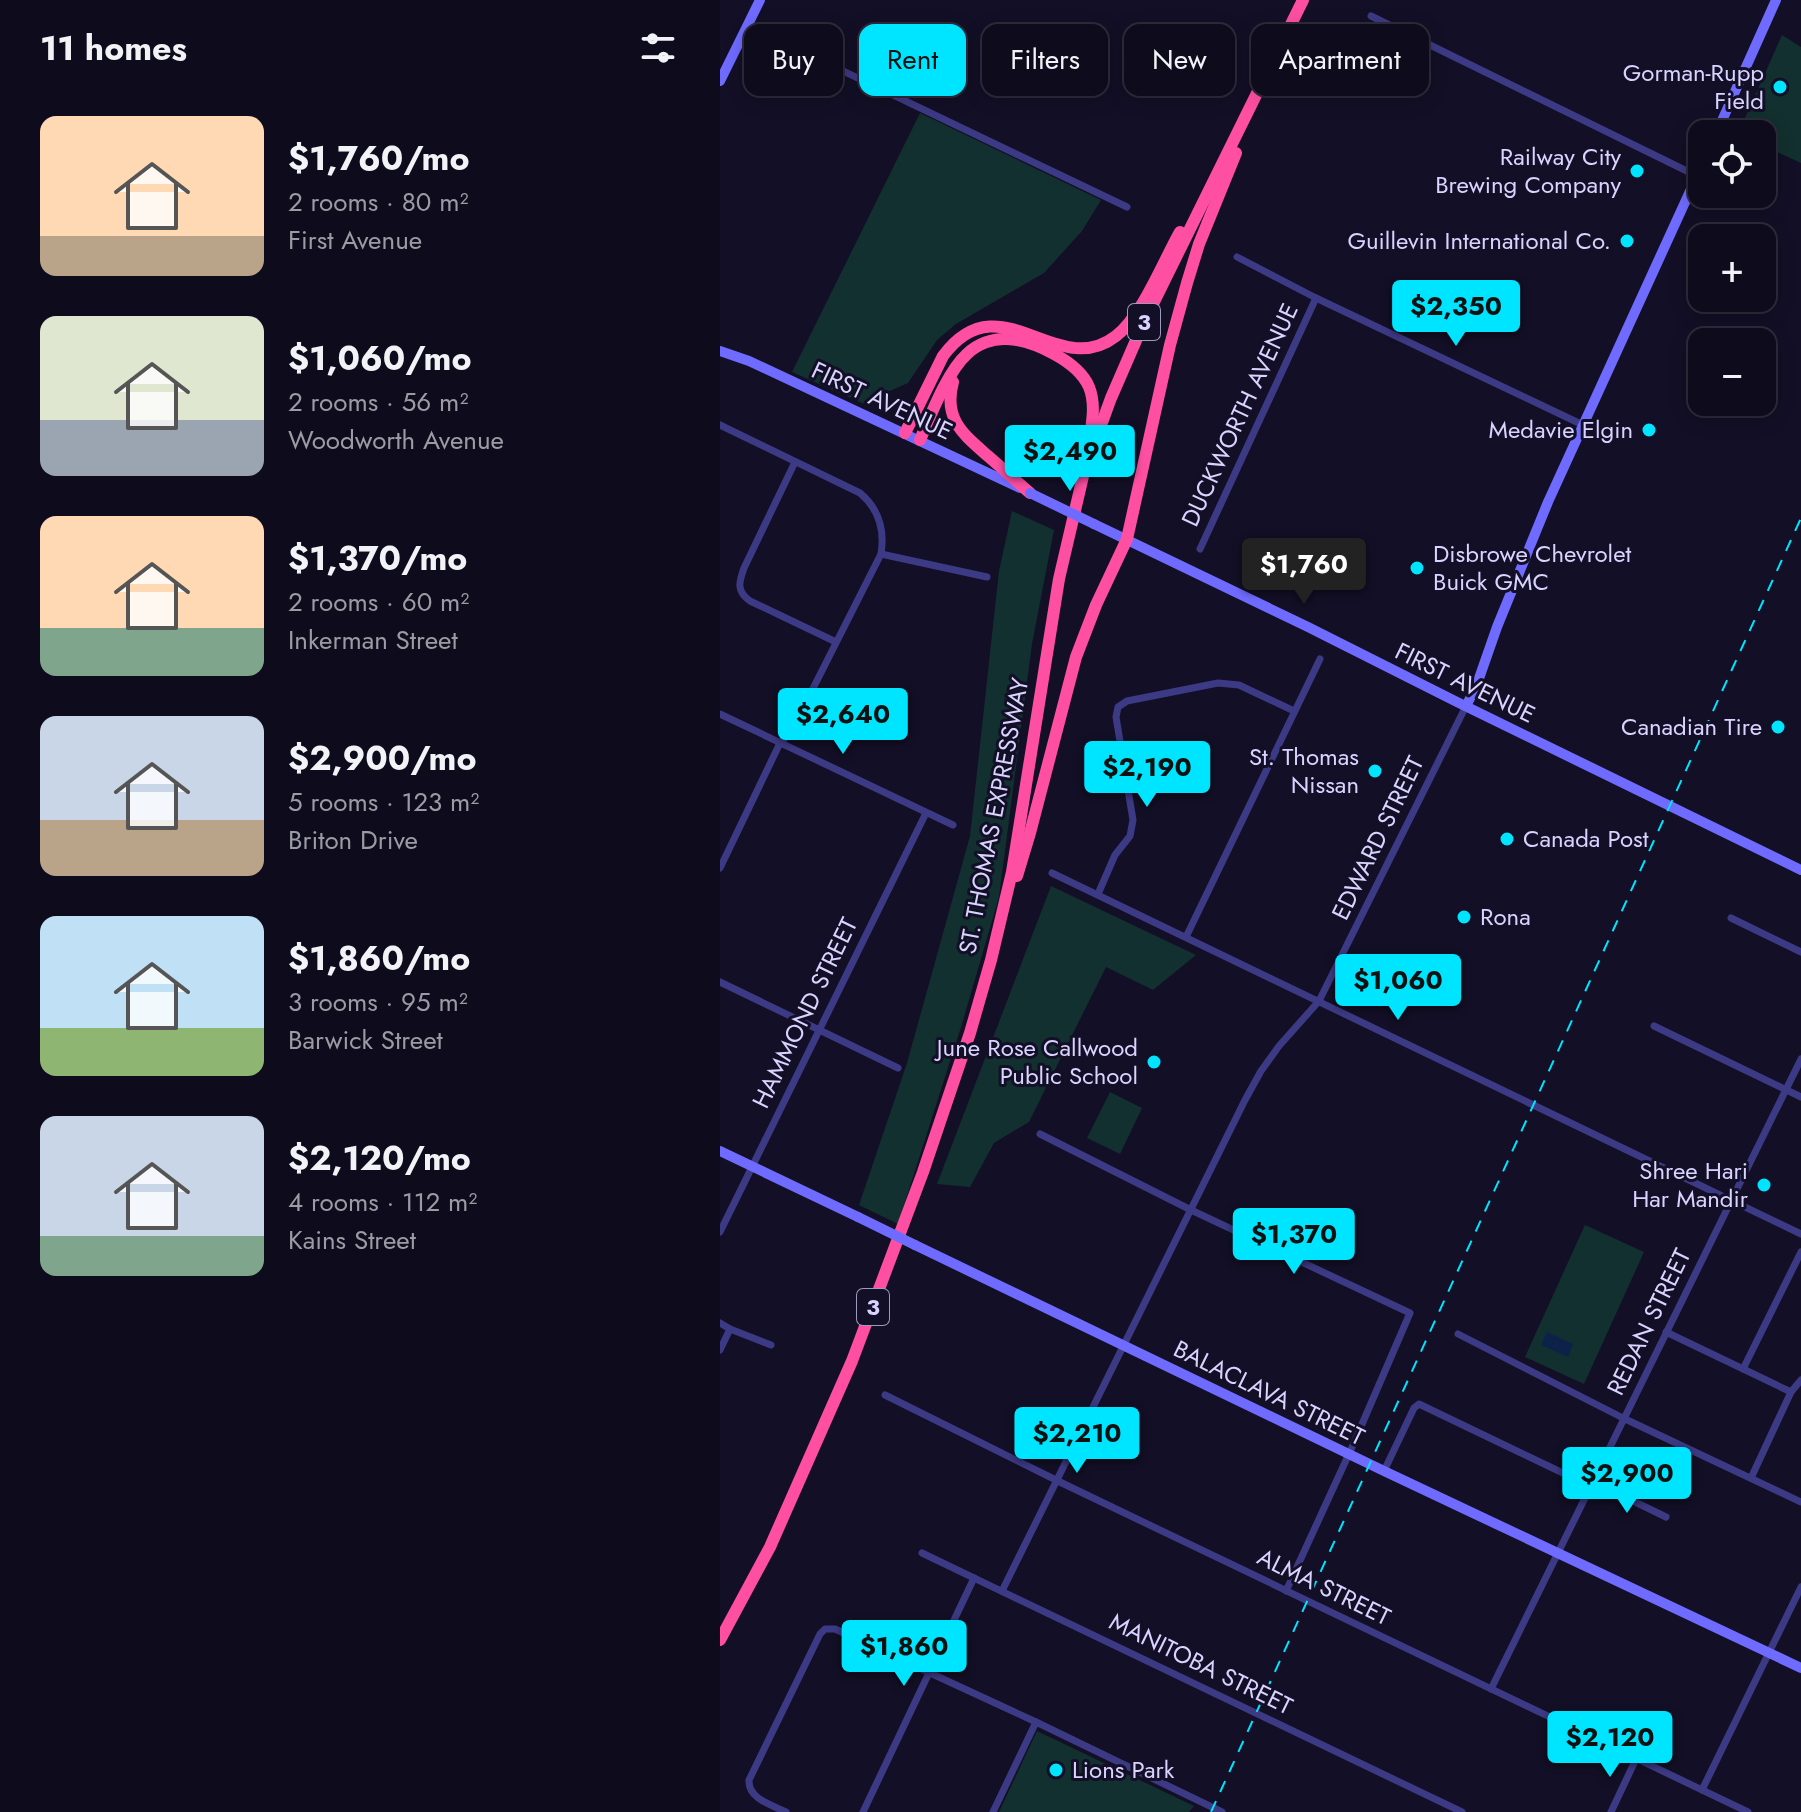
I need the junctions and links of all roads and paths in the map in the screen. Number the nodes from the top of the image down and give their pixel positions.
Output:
1 (760, 0) edge
2 (1304, 0) edge
3 (1776, 0) edge
4 (1371, 16) dead end
5 (748, 24) edge
6 (744, 31) edge
7 (843, 71) edge
8 (720, 81) edge
9 (1722, 120) edge
10 (1688, 164) edge
11 (1216, 176) junction
12 (1688, 196) edge
13 (1127, 207) dead end
14 (1237, 257) dead end
15 (1316, 298) junction
16 (720, 351) edge
17 (963, 359) junction
18 (720, 425) edge
19 (1583, 425) junction
20 (905, 433) junction
21 (920, 440) junction
22 (795, 462) junction
23 (1084, 472) junction
24 (1030, 493) junction
25 (1127, 539) junction
26 (1200, 549) dead end
27 (881, 554) junction
28 (987, 577) dead end
29 (836, 642) junction
30 (1320, 659) dead end
31 (1466, 706) junction
32 (1294, 711) junction
33 (720, 714) edge
34 (780, 743) junction
35 (926, 813) junction
36 (953, 825) dead end
37 (720, 868) edge
38 (1801, 870) edge
39 (1052, 873) dead end
40 (1098, 894) junction
41 (1731, 918) dead end
42 (1186, 937) junction
43 (1801, 952) edge
44 (991, 960) junction
45 (720, 982) edge
46 (1319, 1001) junction
47 (1654, 1026) dead end
48 (820, 1030) junction
49 (1801, 1059) edge
50 (898, 1068) dead end
51 (1786, 1090) junction
52 (1801, 1097) edge
53 (1040, 1134) dead end
54 (720, 1151) edge
55 (752, 1166) junction
56 (1731, 1200) junction
57 (1191, 1210) junction
58 (720, 1232) edge
59 (1801, 1234) edge
60 (1801, 1252) edge
61 (720, 1323) edge
62 (730, 1329) junction
63 (1666, 1332) junction
64 (1458, 1334) dead end
65 (771, 1345) dead end
66 (1124, 1345) junction
67 (720, 1350) edge
68 (1743, 1369) junction
69 (1801, 1380) edge
70 (1791, 1392) junction
71 (885, 1395) dead end
72 (1623, 1418) junction
73 (1349, 1454) junction
74 (1384, 1471) junction
75 (1751, 1478) junction
76 (1056, 1481) junction
77 (1591, 1483) junction
78 (1801, 1502) edge
79 (1666, 1517) dead end
80 (922, 1553) dead end
81 (1556, 1553) junction
82 (974, 1578) junction
83 (1801, 1587) edge
84 (1002, 1591) junction
85 (1286, 1591) junction
86 (720, 1640) edge
87 (1769, 1653) junction
88 (1801, 1668) edge
89 (929, 1672) junction
90 (1491, 1689) junction
91 (1036, 1722) junction
92 (1636, 1759) junction
93 (1702, 1790) junction
94 (786, 1812) edge
95 (863, 1812) edge
96 (993, 1812) edge
97 (1222, 1812) edge
98 (1462, 1812) edge
99 (1611, 1812) edge
100 (1748, 1812) edge

1 - 5 street
2 - 11 highway, ST. THOMAS EXPRESSWAY / 3
2 - 25 highway
3 - 9 street
4 - 10 street
6 - 8 street
7 - 13 street
11 - 20 highway
11 - 23 highway, ST. THOMAS EXPRESSWAY / 3
12 - 19 street, EDWARD STREET
14 - 15 street
15 - 19 street
15 - 26 street, DUCKWORTH AVENUE
16 - 20 street, FIRST AVENUE
17 - 21 highway
17 - 23 highway
17 - 24 highway
18 - 22 street
19 - 31 street, EDWARD STREET
20 - 21 street, FIRST AVENUE
21 - 24 street, FIRST AVENUE
22 - 27 street
22 - 29 street
23 - 44 highway, ST. THOMAS EXPRESSWAY / 3
24 - 25 street, FIRST AVENUE, bridge
25 - 31 street, FIRST AVENUE
25 - 44 highway
27 - 28 street
27 - 29 street
29 - 34 street
30 - 32 street
31 - 38 street, FIRST AVENUE
31 - 46 street, EDWARD STREET
32 - 40 street
32 - 42 street
33 - 34 street
34 - 35 street
34 - 37 street
35 - 36 street
35 - 48 street, HAMMOND STREET
39 - 40 street
40 - 42 street
41 - 43 street
42 - 46 street
44 - 86 highway, ST. THOMAS EXPRESSWAY / 3
45 - 48 street
46 - 56 street
46 - 57 street, EDWARD STREET
47 - 51 street
48 - 50 street
48 - 55 street, HAMMOND STREET
49 - 51 street, REDAN STREET
51 - 52 street
51 - 56 street, REDAN STREET
53 - 57 street
54 - 55 street, BALACLAVA STREET
55 - 58 street, HAMMOND STREET
55 - 66 street, BALACLAVA STREET, bridge
56 - 59 street
56 - 63 street, REDAN STREET
57 - 66 street, EDWARD STREET
57 - 73 street
60 - 68 street
61 - 62 street
62 - 65 street
62 - 67 street
63 - 68 street
63 - 72 street, REDAN STREET
64 - 72 street
66 - 73 street, BALACLAVA STREET
66 - 76 street, EDWARD STREET
68 - 70 street
69 - 70 street
70 - 75 street
71 - 76 street, ALMA STREET
72 - 75 street
72 - 77 street, REDAN STREET
73 - 74 street, BALACLAVA STREET
73 - 85 street
74 - 77 street
74 - 81 street, BALACLAVA STREET
75 - 78 street
76 - 84 street, EDWARD STREET
76 - 85 street, ALMA STREET
77 - 79 street
77 - 81 street, REDAN STREET
80 - 82 street, MANITOBA STREET
81 - 87 street, BALACLAVA STREET
81 - 90 street, REDAN STREET
82 - 84 street, MANITOBA STREET
82 - 89 street
83 - 87 street
84 - 98 street, MANITOBA STREET
85 - 90 street, ALMA STREET
87 - 88 street, BALACLAVA STREET
87 - 93 street
89 - 91 street
89 - 94 street
89 - 95 street
90 - 92 street, ALMA STREET
91 - 96 street
91 - 97 street
92 - 93 street, ALMA STREET
92 - 99 street
93 - 100 street, ALMA STREET

